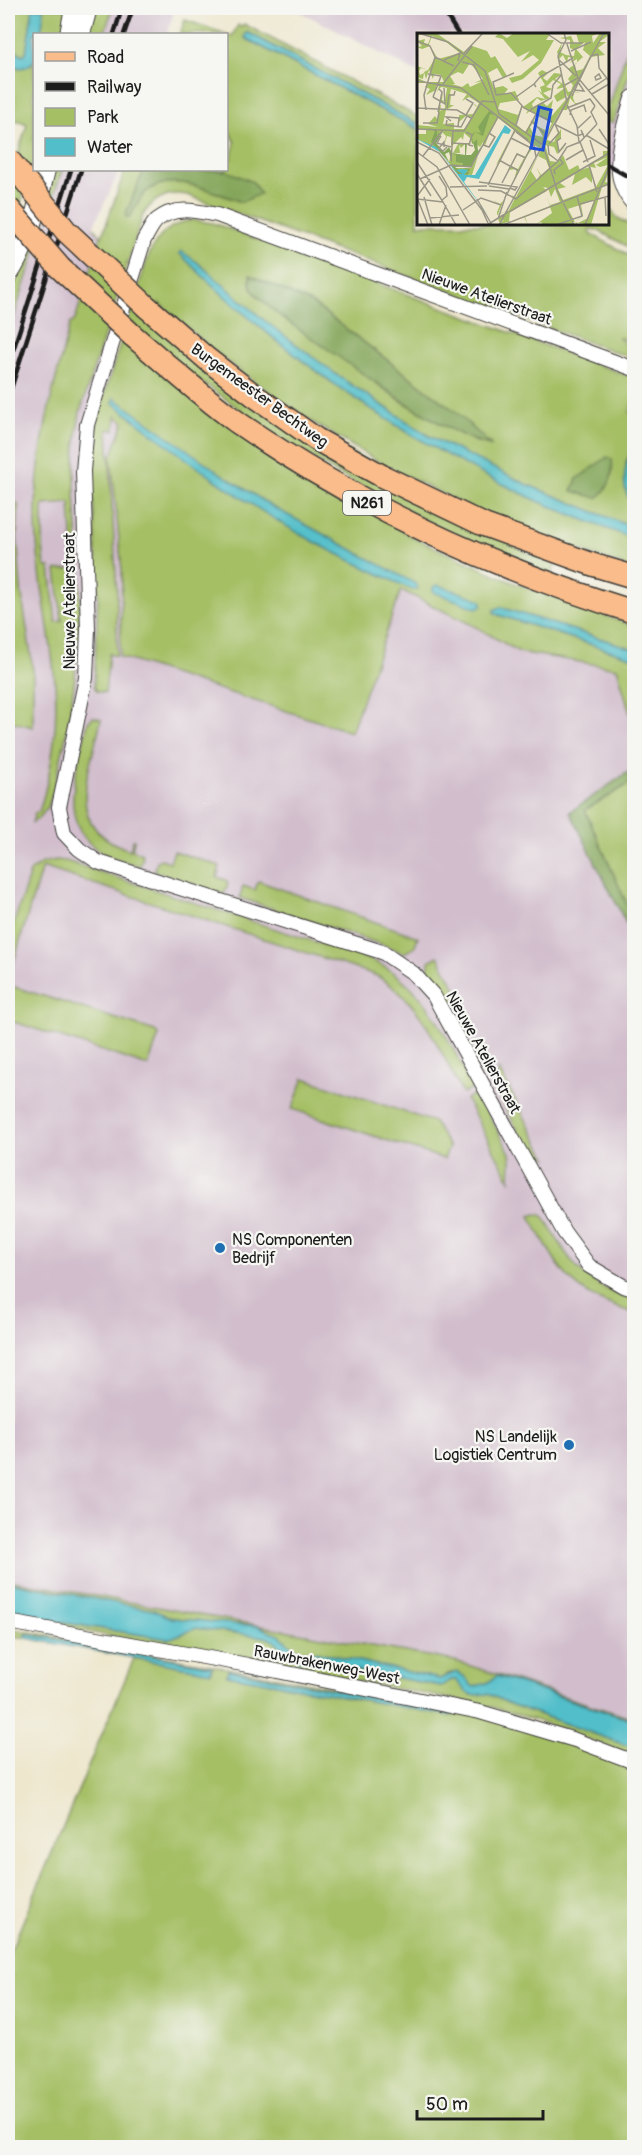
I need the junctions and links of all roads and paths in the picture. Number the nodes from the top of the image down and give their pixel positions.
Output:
1 (74, 8) edge
2 (88, 8) edge
3 (69, 33) edge
4 (81, 33) edge
5 (634, 99) edge
6 (8, 159) edge
7 (38, 171) edge
8 (46, 171) edge
9 (634, 202) edge
10 (8, 208) edge
11 (8, 259) edge
12 (8, 276) edge
13 (634, 369) edge
14 (634, 577) edge
15 (634, 612) edge
16 (634, 1290) edge
17 (8, 1622) edge
18 (634, 1762) edge

1 - 3 street
2 - 4 street
5 - 9 street
6 - 14 main road, Burgemeester Bechtweg / N261, bridge
7 - 11 street
8 - 12 street
10 - 15 main road, Burgemeester Bechtweg / N261, bridge
13 - 16 street, Nieuwe Atelierstraat
17 - 18 street, Rauwbrakenweg-West

